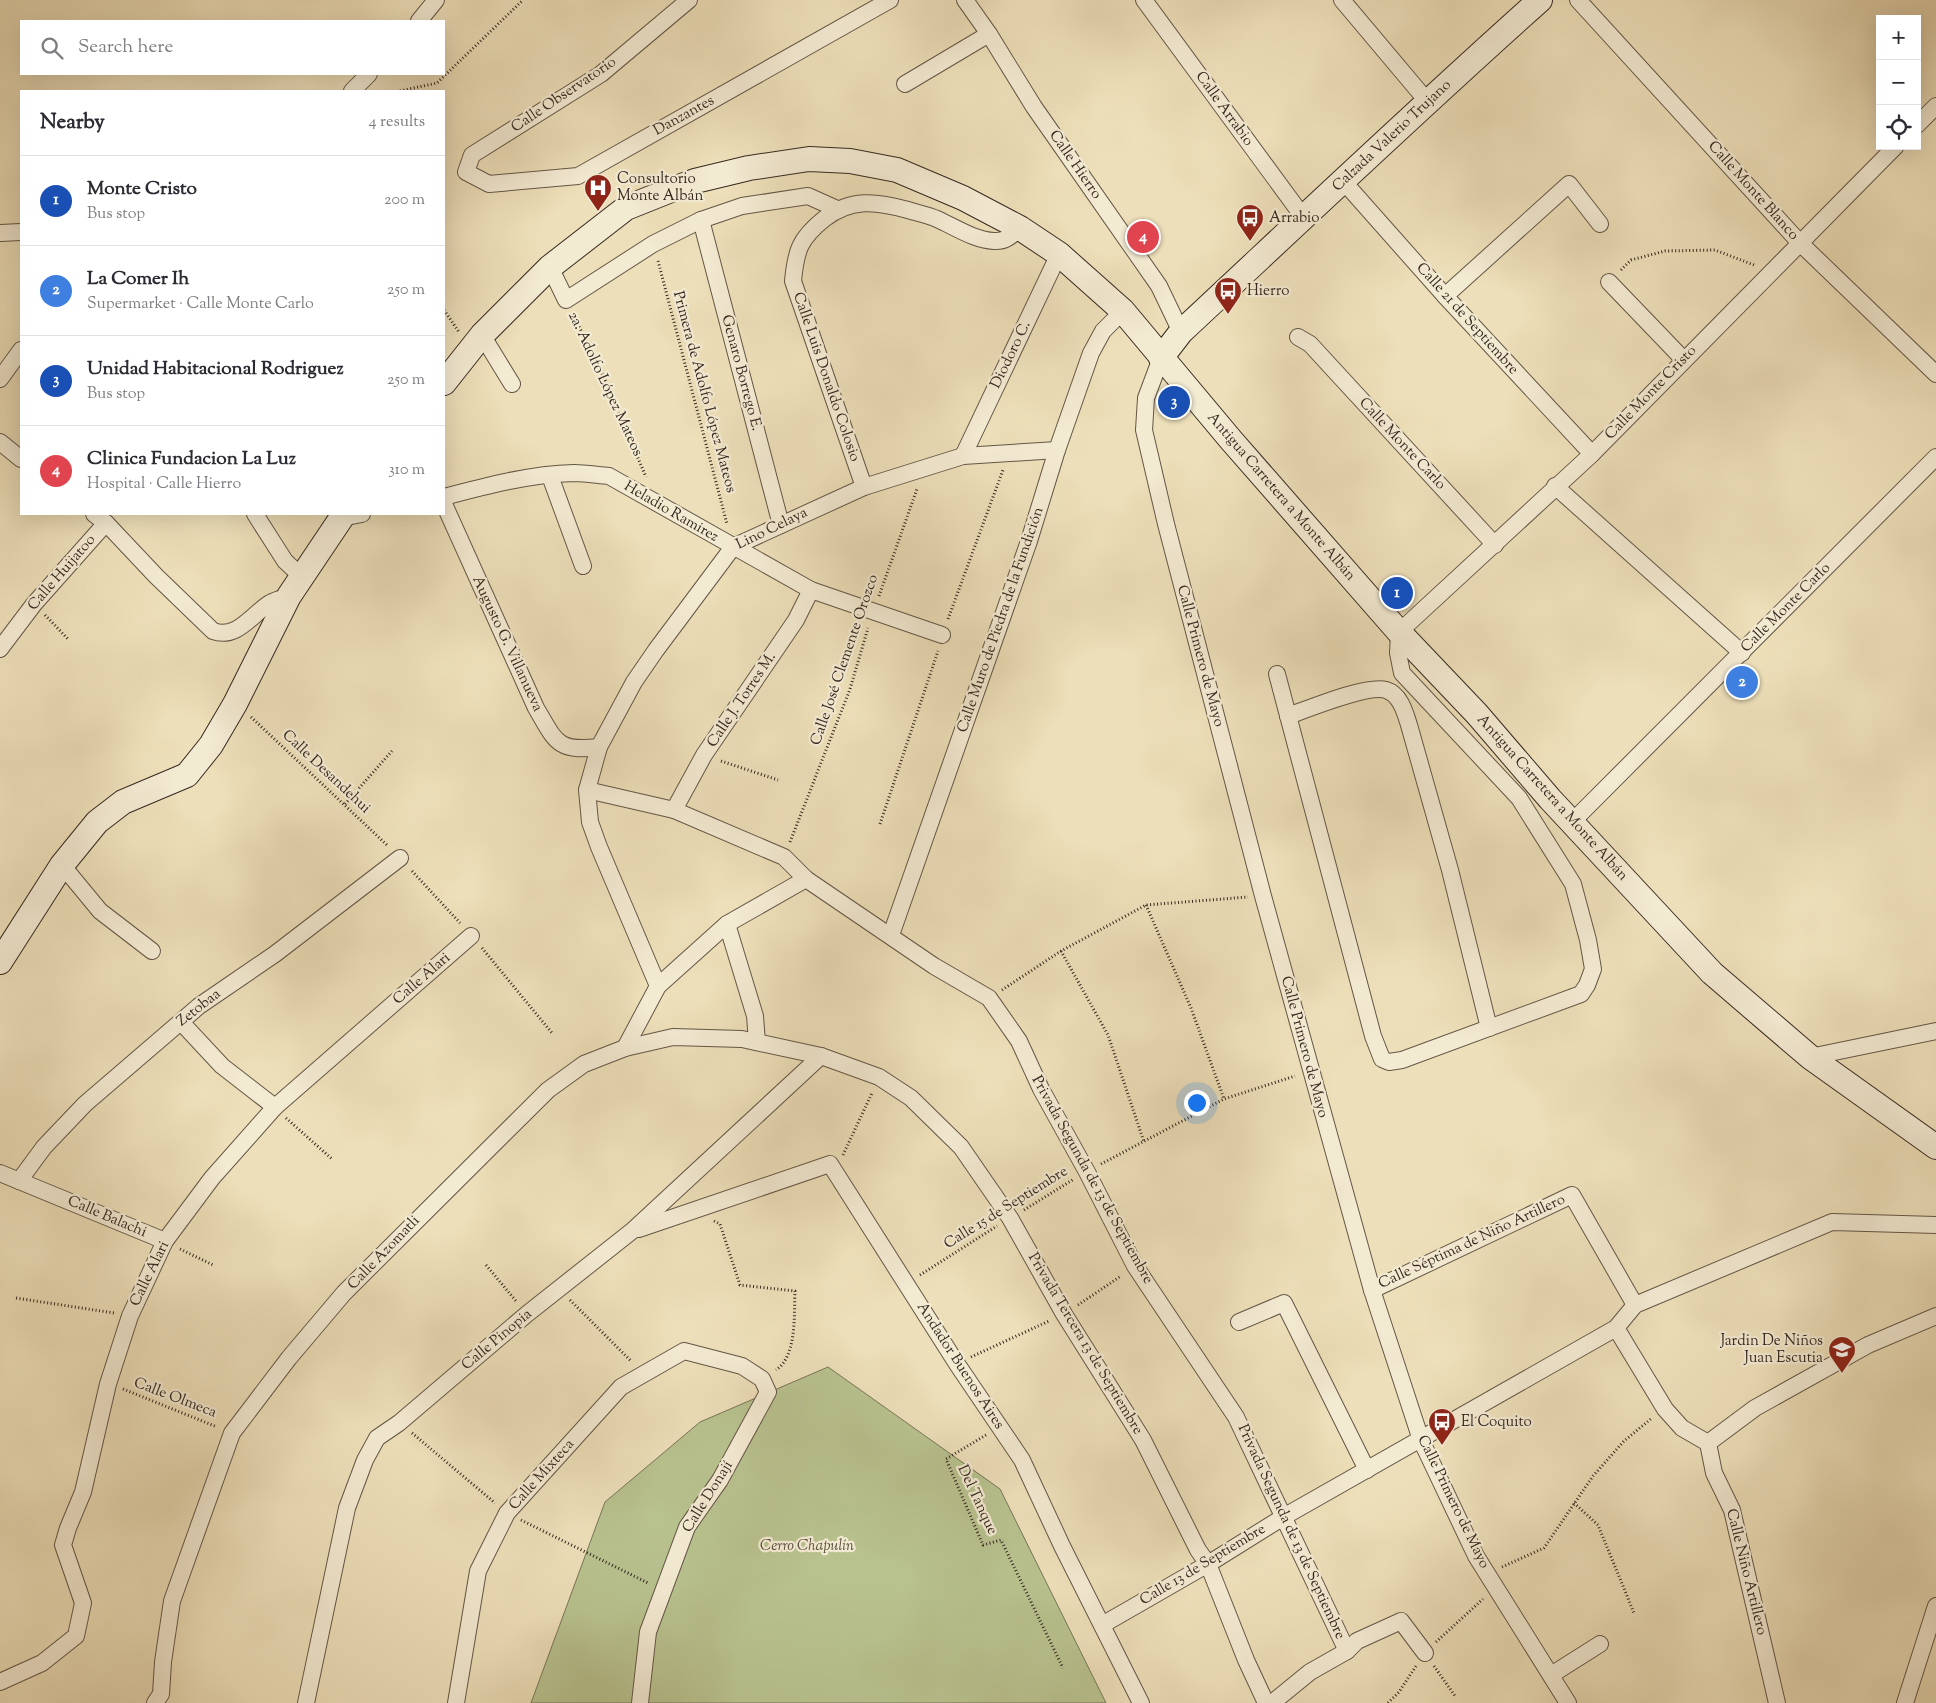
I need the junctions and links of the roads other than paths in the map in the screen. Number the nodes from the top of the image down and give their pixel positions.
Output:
1 (436, 0) edge
2 (689, 0) edge
3 (890, 0) edge
4 (966, 0) edge
5 (1144, 0) edge
6 (1342, 0) edge
7 (1540, 0) edge
8 (1578, 0) edge
9 (419, 20) edge
10 (989, 34) junction
11 (368, 75) edge
12 (905, 84) dead end
13 (353, 90) edge
14 (1427, 101) junction
15 (1936, 106) edge
16 (1921, 121) edge
17 (1892, 150) edge
18 (466, 172) joint
19 (1344, 182) junction
20 (837, 209) junction
21 (1304, 218) junction
22 (701, 220) junction
23 (1600, 224) dead end
24 (1020, 228) junction
25 (20, 232) edge
26 (0, 234) edge
27 (1800, 243) junction
28 (1059, 254) junction
29 (550, 267) junction
30 (1609, 282) road end
31 (1445, 296) junction
32 (1123, 311) junction
33 (1181, 332) junction
34 (482, 335) junction
35 (1304, 341) dead end
36 (20, 351) edge
37 (1161, 358) junction
38 (1683, 359) junction
39 (1936, 374) edge
40 (0, 379) edge
41 (445, 382) edge
42 (512, 384) dead end
43 (0, 442) edge
44 (1057, 450) junction
45 (1592, 454) junction
46 (963, 456) junction
47 (1936, 457) edge
48 (20, 459) edge
49 (550, 476) junction
50 (1555, 486) junction
51 (864, 487) junction
52 (445, 497) edge
53 (445, 506) edge
54 (256, 515) edge
55 (349, 515) edge
56 (100, 518) edge
57 (781, 525) junction
58 (1495, 544) junction
59 (733, 547) junction
60 (583, 566) dead end
61 (296, 587) junction
62 (811, 590) junction
63 (1399, 632) junction
64 (942, 634) dead end
65 (0, 649) edge
66 (1742, 653) junction
67 (1276, 674) dead end
68 (1288, 716) junction
69 (599, 747) junction
70 (587, 790) junction
71 (674, 810) junction
72 (1571, 823) junction
73 (400, 858) road end
74 (62, 865) junction
75 (806, 879) junction
76 (727, 924) junction
77 (891, 935) junction
78 (471, 936) dead end
79 (152, 951) dead end
80 (0, 962) edge
81 (658, 986) junction
82 (181, 1022) junction
83 (1489, 1028) junction
84 (1936, 1031) edge
85 (757, 1042) junction
86 (625, 1048) junction
87 (821, 1056) junction
88 (1810, 1057) junction
89 (275, 1107) junction
90 (1936, 1147) edge
91 (0, 1173) edge
92 (18, 1180) junction
93 (681, 1188) junction
94 (694, 1210) junction
95 (1936, 1225) edge
96 (632, 1231) junction
97 (165, 1241) junction
98 (1372, 1290) junction
99 (1635, 1305) junction
100 (1936, 1316) edge
101 (1239, 1322) dead end
102 (1616, 1328) junction
103 (762, 1379) joint
104 (1421, 1440) junction
105 (1708, 1443) junction
106 (1367, 1470) junction
107 (1285, 1516) junction
108 (1208, 1564) junction
109 (1936, 1606) edge
110 (1102, 1625) junction
111 (1600, 1644) dead end
112 (1347, 1651) junction
113 (1425, 1654) road end
114 (1551, 1675) junction
115 (0, 1682) edge
116 (644, 1701) edge
117 (155, 1703) edge
118 (306, 1703) edge
119 (456, 1703) edge
120 (1141, 1703) edge
121 (1266, 1703) edge
122 (1272, 1703) edge
123 (1568, 1703) edge
124 (1777, 1703) edge
125 (1905, 1703) edge

1 - 9 street
2 - 18 street, Calle Observatorio
3 - 18 street, Danzantes
4 - 10 street, Calle Hierro
5 - 21 street, Calle Arrabio
6 - 14 street
7 - 14 street, Calzada Valerio Trujano
8 - 27 street, Calle Monte Blanco
10 - 12 street
10 - 33 street, Calle Hierro
11 - 13 street
14 - 19 street, Calzada Valerio Trujano
15 - 16 street
17 - 27 street, Calle Monte Cristo
19 - 21 street, Calzada Valerio Trujano
19 - 31 street, Calle 21 de Septiembre
20 - 22 street
20 - 24 street, Calle Luis Donaldo Colosio
20 - 51 street, Calle Luis Donaldo Colosio
21 - 33 street, Calzada Valerio Trujano
22 - 29 street, 2a. Adolfo López Mateos
22 - 57 street, Genaro Borrego E.
23 - 31 street
24 - 28 street, Antigua Carretera a Monte Albán
24 - 29 street, Antigua Carretera a Monte Albán
25 - 26 street
27 - 38 street, Calle Monte Cristo
27 - 39 street, Calle Monte Blanco
28 - 32 street, Antigua Carretera a Monte Albán
28 - 46 street, Diodoro C.
29 - 34 street, Antigua Carretera a Monte Albán
30 - 38 street
31 - 45 street, Calle 21 de Septiembre
32 - 37 street, Antigua Carretera a Monte Albán
32 - 44 street, Calle Muro de Piedra de la Fundición
33 - 37 street, Calzada Valerio Trujano
34 - 41 street, Antigua Carretera a Monte Albán
34 - 42 street
35 - 58 street, Calle Monte Carlo
36 - 40 street
37 - 63 street, Antigua Carretera a Monte Albán
37 - 98 street, Calle Primero de Mayo
38 - 45 street, Calle Monte Cristo
43 - 48 street
44 - 46 street, Lino Celaya
44 - 77 street, Calle Muro de Piedra de la Fundición
45 - 50 street, Calle Monte Cristo
46 - 51 street, Lino Celaya
47 - 66 street, Calle Monte Carlo
49 - 52 street, Heladio Ramirez
49 - 59 street, Heladio Ramirez
49 - 60 street
50 - 58 street, Calle Monte Cristo
50 - 66 street
51 - 57 street, Lino Celaya
53 - 69 street, Augusto G. Villanueva
54 - 61 street
55 - 61 street
56 - 61 street
56 - 65 street, Calle Huijatoo
57 - 59 street, Lino Celaya
58 - 63 street, Calle Monte Cristo
59 - 62 street, Heladio Ramirez
59 - 69 street, Lino Celaya
61 - 74 street
62 - 64 street, Heladio Ramirez
62 - 71 street, Calle J. Torres M.
63 - 72 street, Antigua Carretera a Monte Albán
63 - 83 street
66 - 72 street, Calle Monte Carlo
67 - 68 street
68 - 83 street
68 - 83 street
69 - 70 street, Lino Celaya
70 - 71 street
70 - 81 street
71 - 75 street, Privada Segunda de 13 de Septiembre
72 - 88 street, Antigua Carretera a Monte Albán
73 - 82 street, Zetobaa
74 - 79 street
74 - 80 street
75 - 76 street
75 - 77 street, Privada Segunda de 13 de Septiembre
76 - 81 street
76 - 85 street
77 - 107 street, Privada Segunda de 13 de Septiembre
78 - 89 street, Calle Alari
81 - 86 street
82 - 89 street
82 - 92 street, Zetobaa
84 - 88 street
85 - 86 street, Calle Azomatli
85 - 87 street, Calle Azomatli
86 - 117 street, Calle Azomatli
87 - 93 street, Calle Pinopia
87 - 108 street, Privada Tercera 13 de Septiembre
88 - 90 street, Antigua Carretera a Monte Albán
89 - 97 street, Calle Alari
91 - 92 street, Calle Balachi
92 - 97 street, Calle Balachi
93 - 94 street
93 - 96 street, Calle Pinopia
94 - 96 street
94 - 110 street, Andador Buenos Aires
95 - 99 street
96 - 118 street, Calle Pinopia
97 - 115 street, Calle Alari
98 - 99 street, Calle Séptima de Niño Artillero
98 - 104 street, Calle Primero de Mayo
99 - 102 street
100 - 105 street
101 - 106 street
102 - 104 street, Calle 13 de Septiembre
102 - 105 street
103 - 116 street, Calle Donají
103 - 119 street, Calle Mixteca
104 - 106 street, Calle 13 de Septiembre
104 - 114 street, Calle Primero de Mayo
105 - 124 street, Calle Niño Artillero
106 - 107 street, Calle 13 de Septiembre
107 - 108 street, Calle 13 de Septiembre
107 - 112 street, Privada Segunda de 13 de Septiembre
108 - 110 street, Calle 13 de Septiembre
108 - 121 street, Privada Tercera 13 de Septiembre
109 - 125 street
110 - 120 street, Andador Buenos Aires
111 - 114 street
112 - 113 street, Privada Segunda de 13 de Septiembre
112 - 122 street
114 - 123 street, Calle Primero de Mayo

